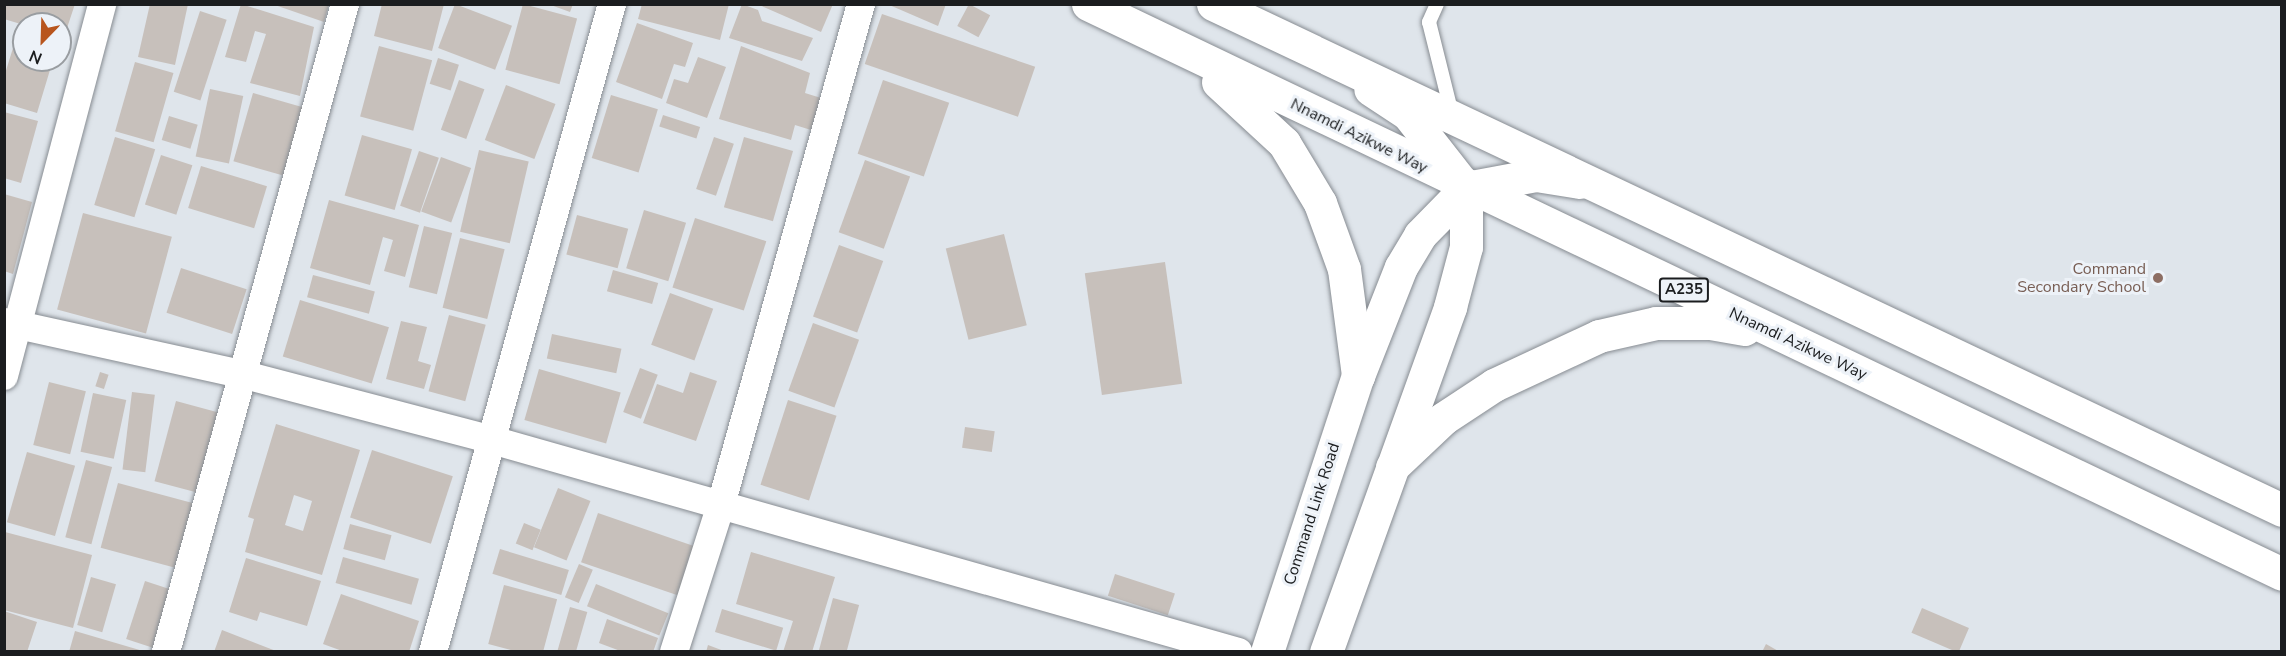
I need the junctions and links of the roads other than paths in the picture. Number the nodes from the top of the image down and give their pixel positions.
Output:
1 (102, 4) edge
2 (345, 4) edge
3 (612, 4) edge
4 (861, 4) edge
5 (1088, 4) edge
6 (1213, 4) edge
7 (1437, 4) edge
8 (1153, 36) junction
9 (1327, 59) junction
10 (1453, 119) junction
11 (1590, 183) junction
12 (1466, 188) junction
13 (12, 323) edge
14 (1820, 353) junction
15 (245, 375) junction
16 (4, 376) edge
17 (1358, 376) junction
18 (492, 440) junction
19 (1392, 467) junction
20 (721, 505) junction
21 (2282, 510) edge
22 (2282, 574) edge
23 (166, 651) edge
24 (434, 651) edge
25 (674, 651) edge
26 (1238, 651) edge
27 (1267, 651) edge
28 (1326, 651) edge

1 - 13 street
2 - 15 street
3 - 18 street
4 - 20 street
5 - 8 main road, Nnamdi Azikwe Way / A235
6 - 9 main road
7 - 10 lane
8 - 12 main road, Nnamdi Azikwe Way / A235
8 - 17 main road
9 - 10 main road
9 - 12 main road
10 - 11 main road
11 - 12 main road
11 - 21 main road
12 - 14 main road, Nnamdi Azikwe Way / A235
12 - 17 main road, Command Link Road
12 - 19 main road
13 - 15 street
13 - 16 street
14 - 19 main road
14 - 22 main road, Nnamdi Azikwe Way / A235
15 - 18 street
15 - 23 street
17 - 27 main road, Command Link Road
18 - 20 street
18 - 24 street
19 - 28 main road
20 - 25 street
20 - 26 street

